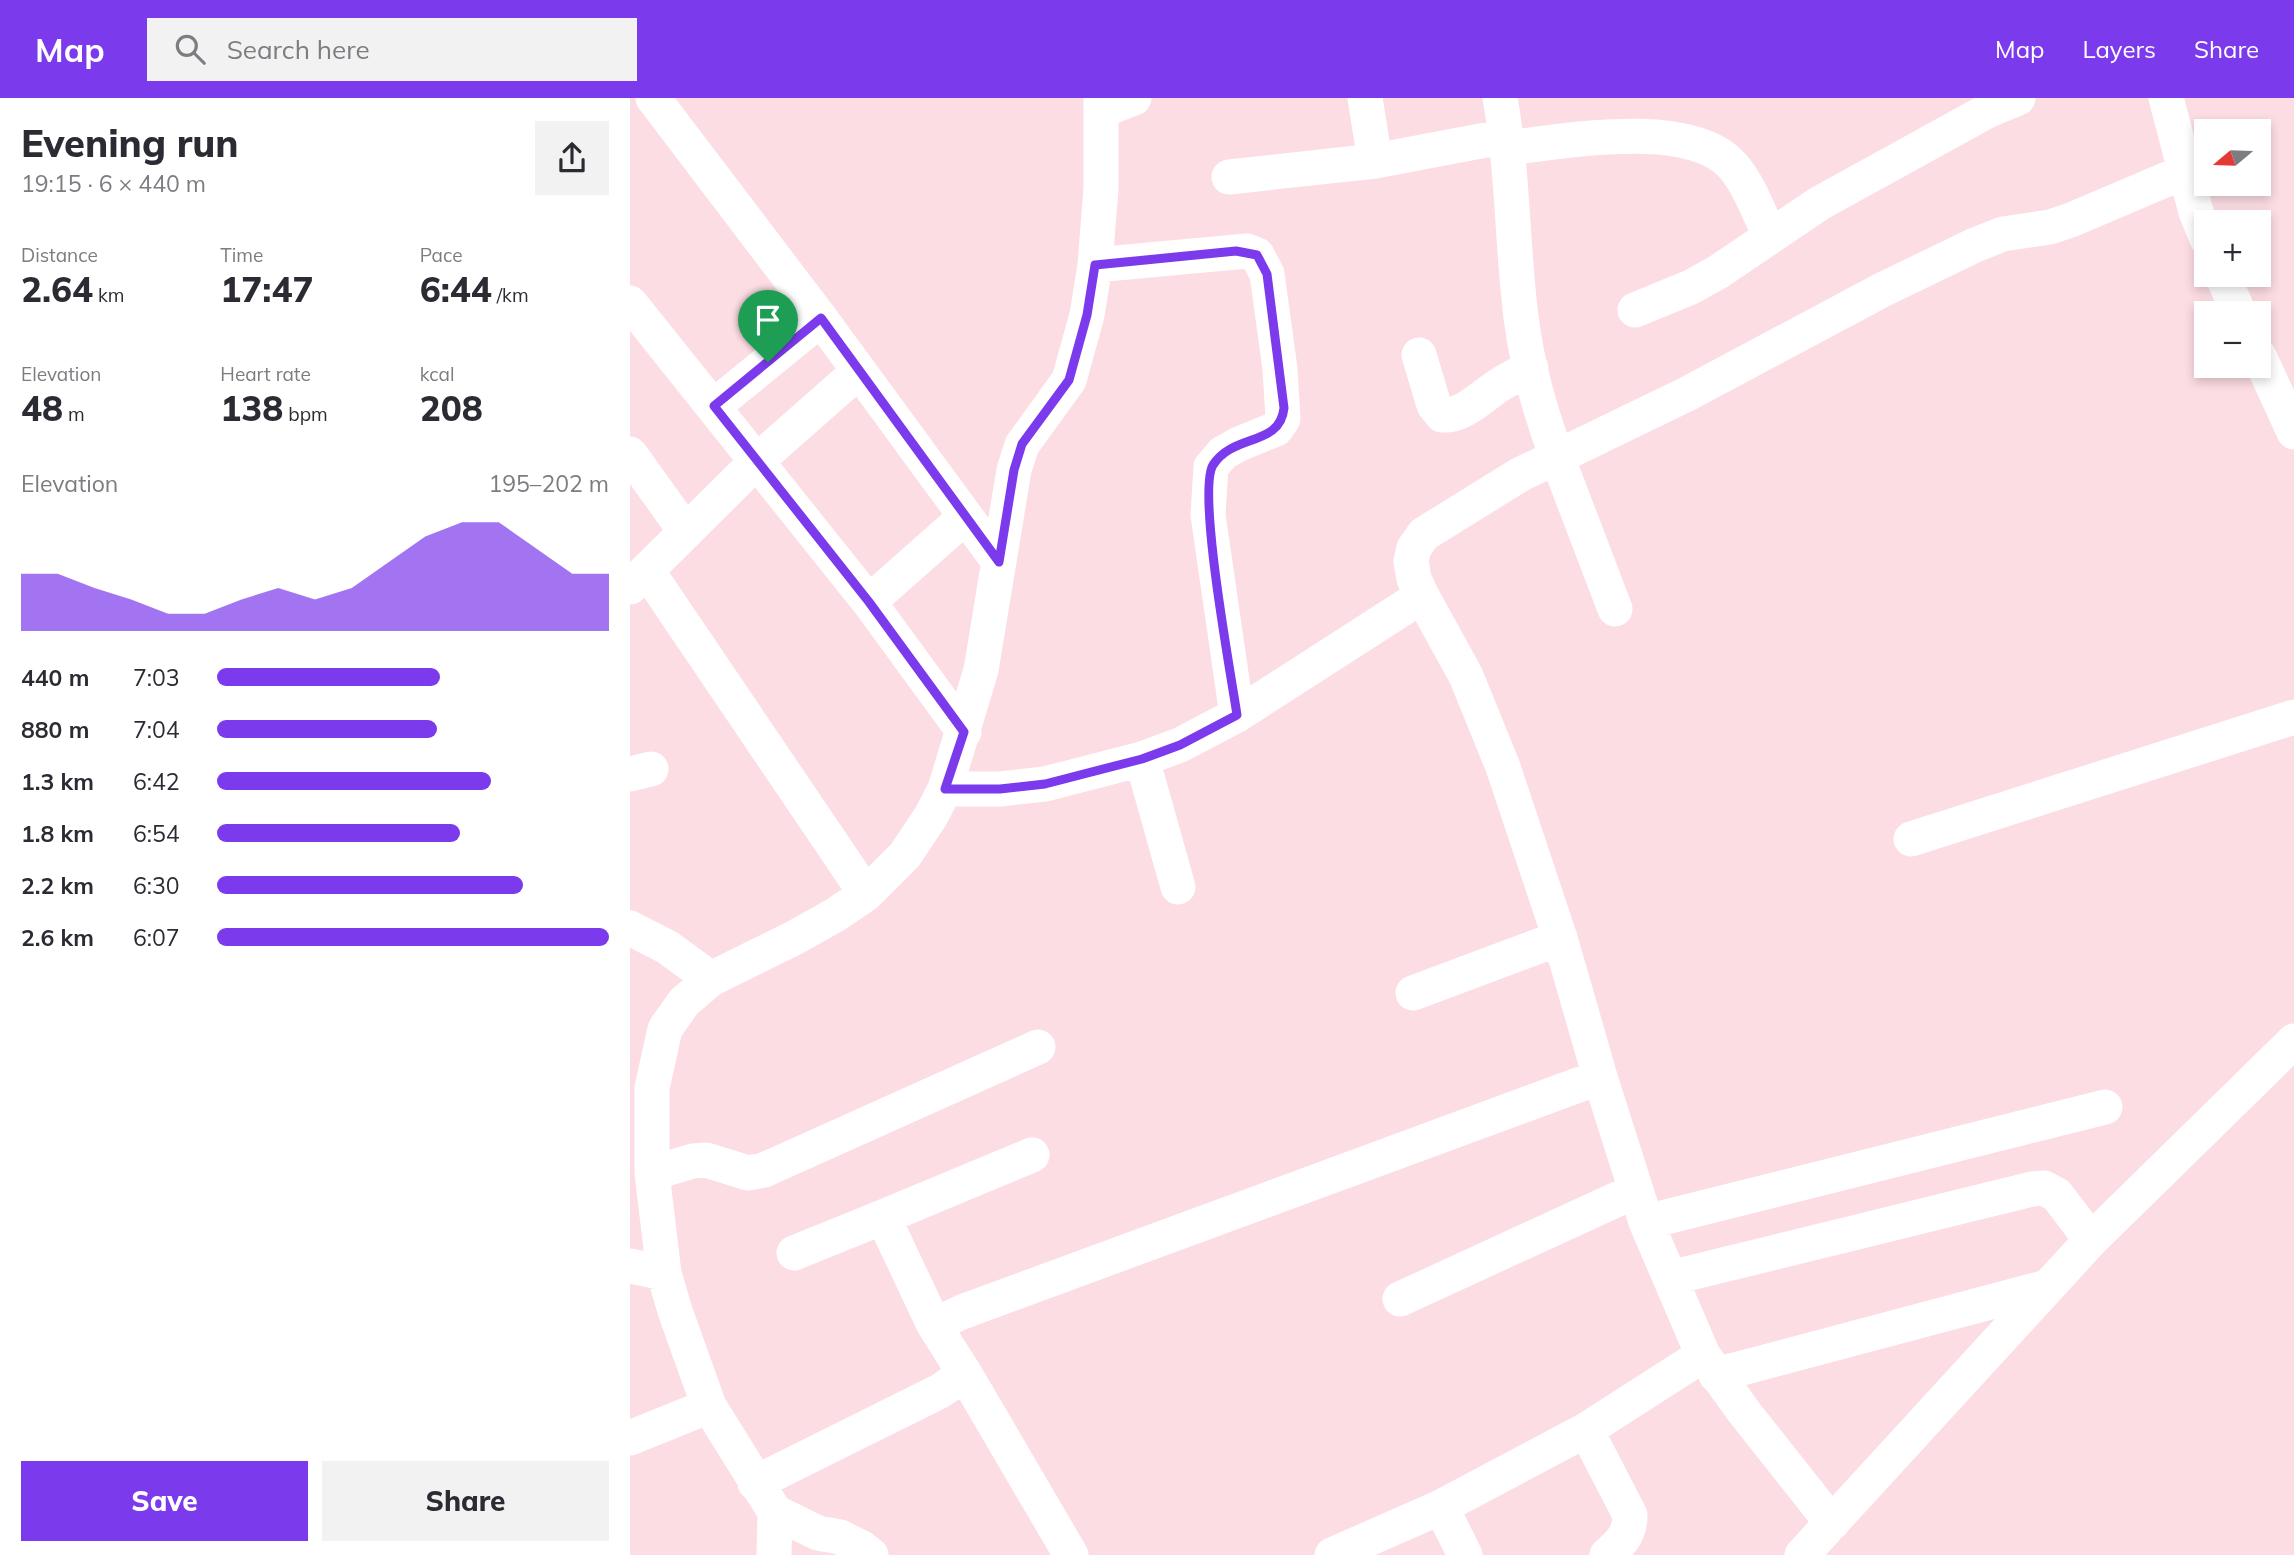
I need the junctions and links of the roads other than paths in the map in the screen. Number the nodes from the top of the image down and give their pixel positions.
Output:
1 (653, 98) edge
2 (1365, 98) edge
3 (1500, 98) edge
4 (2018, 98) edge
5 (2166, 98) edge
6 (1113, 102) edge
7 (1507, 142) junction
8 (1375, 161) junction
9 (2186, 171) junction
10 (1229, 177) dead end
11 (2196, 210) edge
12 (1770, 236) junction
13 (1095, 265) junction
14 (630, 303) edge
15 (1635, 310) dead end
16 (821, 318) junction
17 (1419, 355) dead end
18 (1531, 368) junction
19 (859, 371) junction
20 (2269, 378) edge
21 (714, 406) junction
22 (2294, 432) edge
23 (630, 454) edge
24 (1557, 457) junction
25 (757, 461) junction
26 (965, 517) junction
27 (686, 532) junction
28 (999, 562) junction
29 (639, 580) edge
30 (1422, 596) junction
31 (869, 602) junction
32 (1615, 609) dead end
33 (1237, 715) junction
34 (2294, 717) edge
35 (964, 732) junction
36 (1142, 759) junction
37 (945, 789) junction
38 (1911, 839) dead end
39 (1178, 887) dead end
40 (866, 894) junction
41 (630, 928) edge
42 (1560, 938) junction
43 (711, 979) junction
44 (1413, 993) dead end
45 (2294, 1041) edge
46 (1038, 1047) dead end
47 (1600, 1077) junction
48 (2105, 1107) dead end
49 (1032, 1155) dead end
50 (652, 1172) junction
51 (1641, 1206) junction
52 (883, 1217) junction
53 (2091, 1240) junction
54 (794, 1253) dead end
55 (630, 1266) edge
56 (664, 1273) junction
57 (1670, 1278) junction
58 (2047, 1287) junction
59 (1400, 1299) dead end
60 (934, 1325) junction
61 (1709, 1365) junction
62 (965, 1374) junction
63 (709, 1406) junction
64 (1586, 1430) junction
65 (630, 1438) edge
66 (755, 1483) junction
67 (1441, 1507) junction
68 (775, 1512) junction
69 (1832, 1523) junction
70 (774, 1555) edge
71 (871, 1555) edge
72 (1070, 1555) edge
73 (1332, 1555) edge
74 (1465, 1555) edge
75 (1607, 1555) edge
76 (1802, 1555) edge

1 - 16 street
2 - 8 street
3 - 7 street
4 - 12 street
5 - 9 street
6 - 13 street
7 - 8 street
7 - 12 street
7 - 18 street
8 - 10 street
9 - 11 street
9 - 24 street
12 - 15 street
13 - 28 street
13 - 33 street
14 - 21 street
16 - 19 street
16 - 21 street
17 - 18 street
18 - 24 street
19 - 25 street
19 - 26 street
20 - 22 street
21 - 25 street
23 - 27 street
24 - 30 street
24 - 32 street
25 - 27 street
25 - 31 street
26 - 28 street
26 - 31 street
27 - 29 street
28 - 35 street
29 - 40 street
30 - 33 street
30 - 42 street
31 - 35 street
33 - 36 street
34 - 38 street
35 - 37 street
36 - 37 street
36 - 39 street
37 - 40 street
40 - 43 street
41 - 43 street
42 - 44 street
42 - 47 street
43 - 50 street
45 - 53 street
46 - 50 street
47 - 51 street
47 - 60 street
48 - 51 street
49 - 52 street
50 - 56 street
51 - 57 street
51 - 59 street
52 - 54 street
52 - 60 street
53 - 57 street
53 - 58 street
55 - 56 street
56 - 63 street
57 - 61 street
58 - 61 street
58 - 69 street
60 - 62 street
61 - 64 street
61 - 69 street
62 - 66 street
62 - 72 street
63 - 65 street
63 - 66 street
64 - 67 street
64 - 75 street
66 - 68 street
67 - 73 street
67 - 74 street
68 - 70 street
68 - 71 street
69 - 76 street

